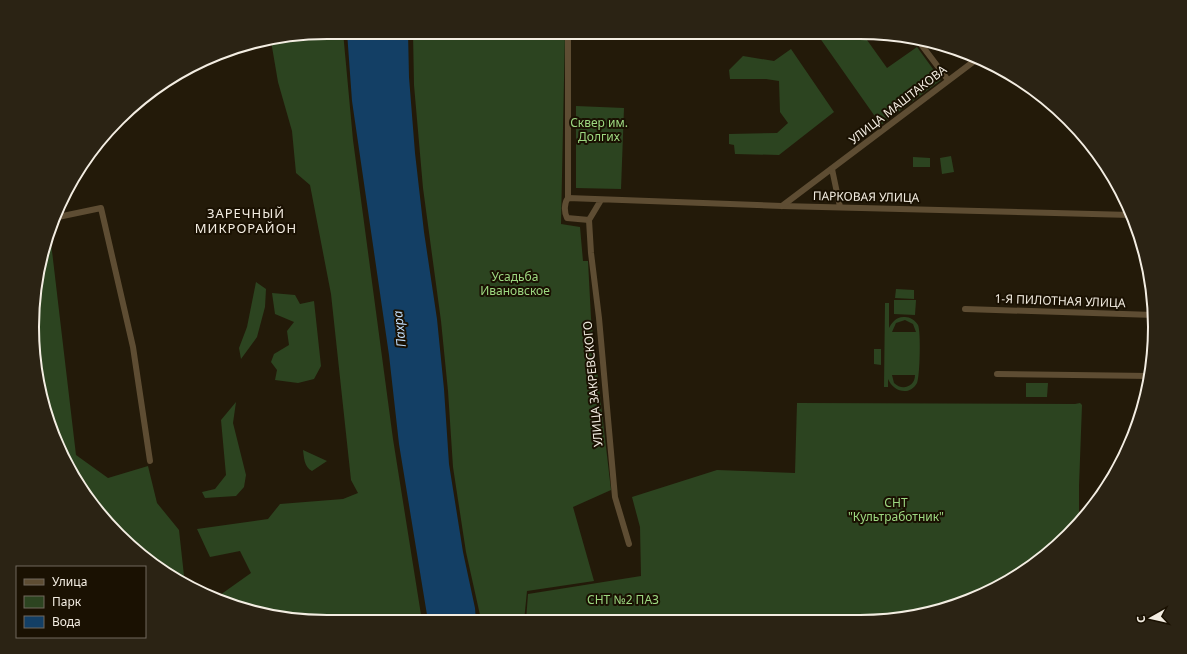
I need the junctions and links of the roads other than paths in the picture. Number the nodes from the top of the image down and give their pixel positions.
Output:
1 (568, 39) edge
2 (923, 46) edge
3 (973, 62) edge
4 (948, 80) junction
5 (832, 169) junction
6 (568, 198) junction
7 (601, 200) junction
8 (782, 206) junction
9 (840, 207) junction
10 (62, 215) edge
11 (1125, 215) edge
12 (589, 220) junction
13 (965, 309) dead end
14 (1147, 315) edge
15 (997, 374) dead end
16 (1144, 376) edge
17 (150, 461) dead end
18 (629, 544) dead end

1 - 6 street
2 - 4 street
3 - 4 street, УЛИЦА МАШТАКОВА
4 - 5 street, УЛИЦА МАШТАКОВА
5 - 8 street, УЛИЦА МАШТАКОВА
5 - 9 street
6 - 7 street, ПАРКОВАЯ УЛИЦА
6 - 12 street
7 - 8 street, ПАРКОВАЯ УЛИЦА
7 - 12 street
8 - 9 street, ПАРКОВАЯ УЛИЦА
9 - 11 street, ПАРКОВАЯ УЛИЦА
10 - 17 street
12 - 18 street, УЛИЦА ЗАКРЕВСКОГО
13 - 14 street, 1-Я ПИЛОТНАЯ УЛИЦА
15 - 16 street

